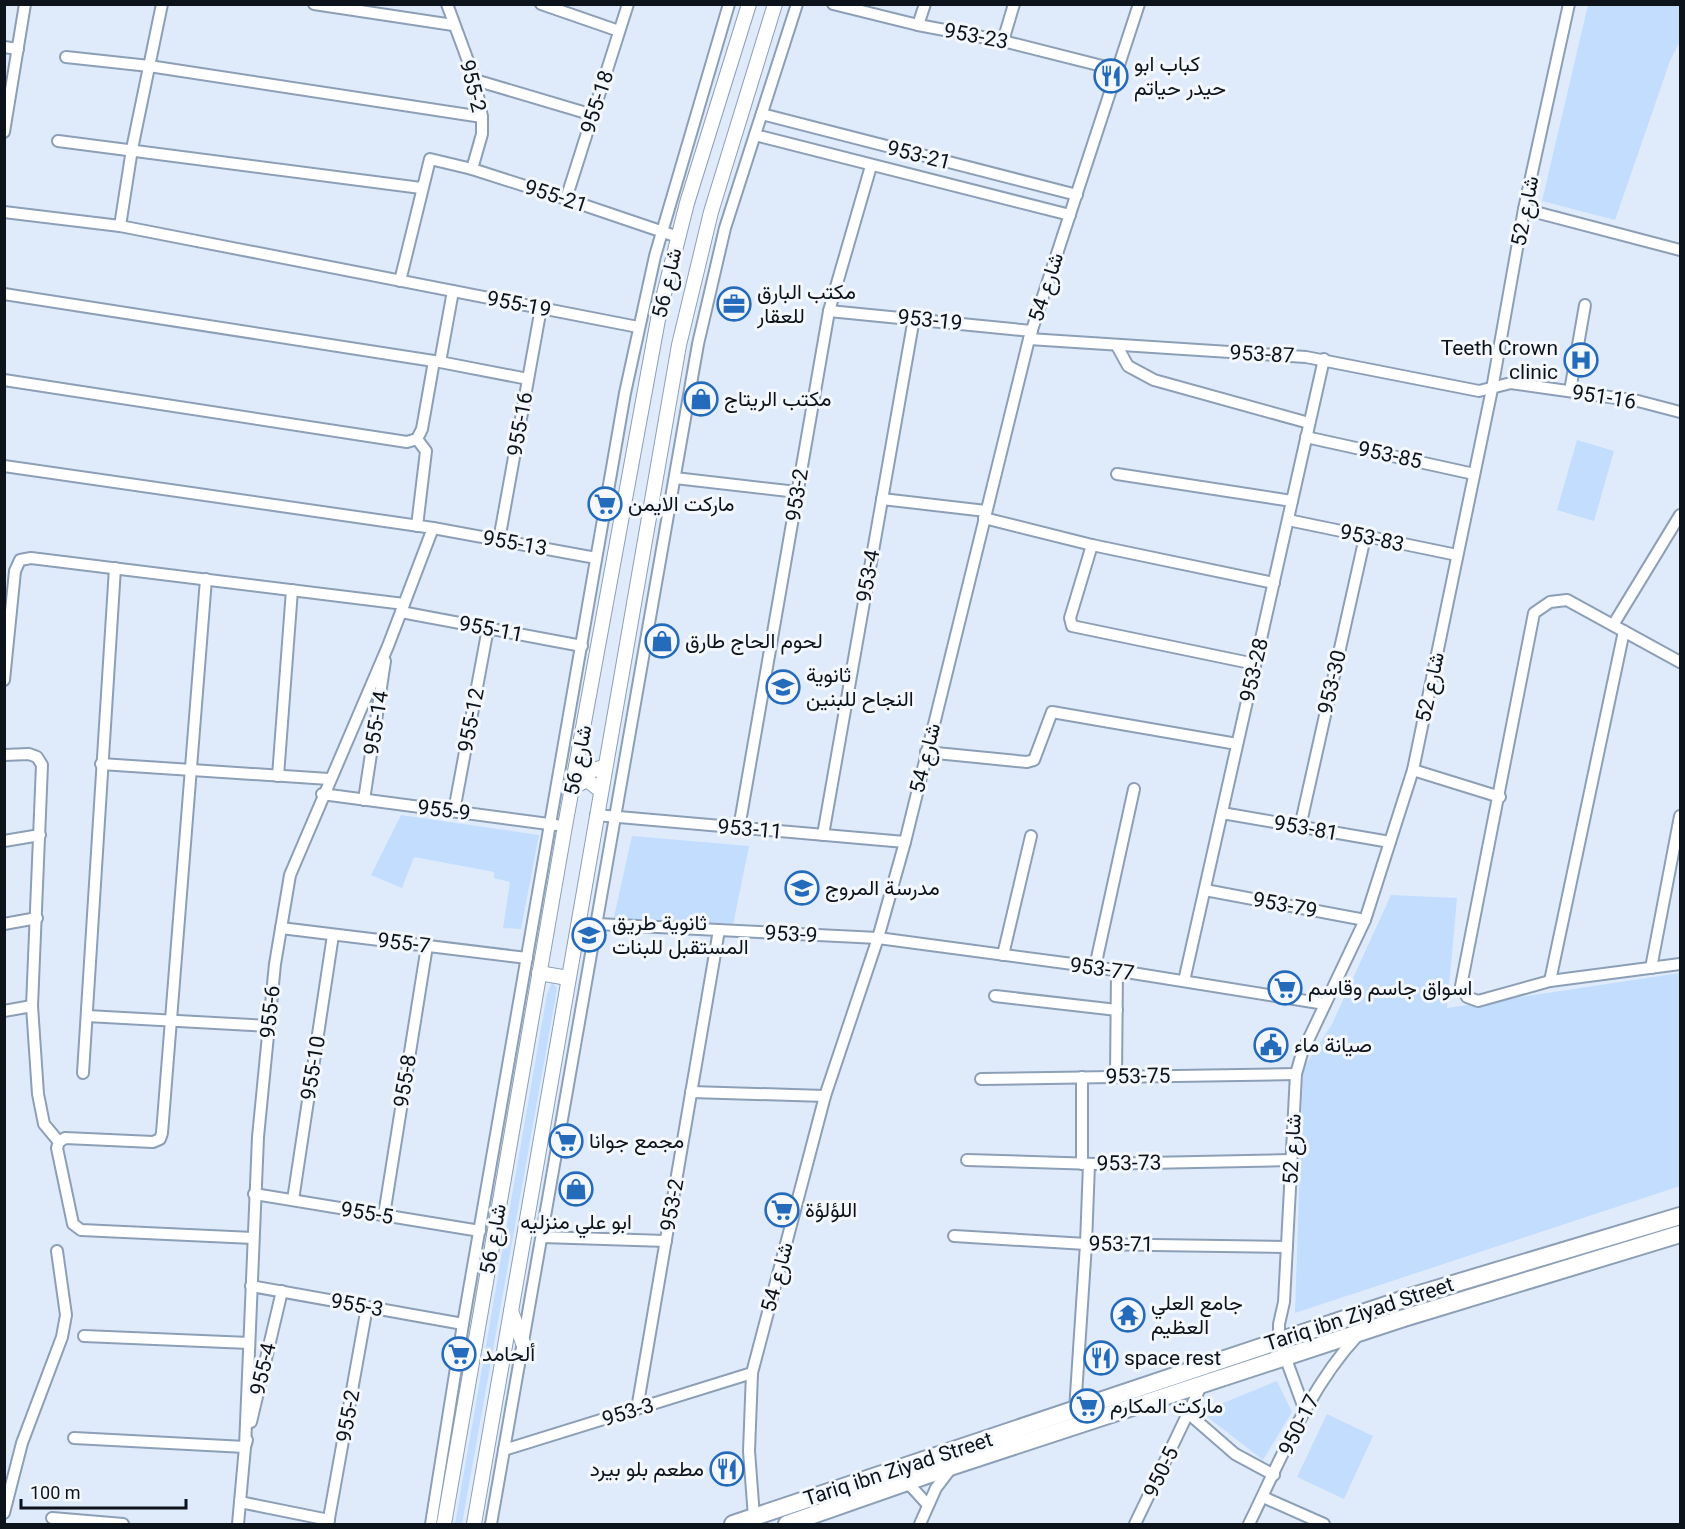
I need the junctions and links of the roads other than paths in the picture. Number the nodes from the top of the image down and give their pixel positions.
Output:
1 (25, 4) edge
2 (162, 4) edge
3 (314, 4) edge
4 (447, 4) edge
5 (541, 4) edge
6 (628, 4) edge
7 (729, 4) edge
8 (749, 4) edge
9 (775, 4) edge
10 (797, 4) edge
11 (833, 4) edge
12 (925, 4) edge
13 (1014, 4) edge
14 (1139, 4) edge
15 (1569, 4) edge
16 (453, 25) junction
17 (918, 25) junction
18 (619, 31) junction
19 (1003, 40) junction
20 (4, 47) edge
21 (18, 49) junction
22 (66, 57) dead end
23 (148, 66) junction
24 (1118, 70) junction
25 (475, 80) junction
26 (718, 105) junction
27 (741, 112) junction
28 (762, 114) junction
29 (592, 115) junction
30 (482, 117) junction
31 (4, 132) edge
32 (755, 135) junction
33 (58, 141) dead end
34 (132, 149) junction
35 (871, 166) junction
36 (472, 169) junction
37 (421, 188) junction
38 (1077, 195) junction
39 (566, 199) junction
40 (1524, 209) junction
41 (4, 212) edge
42 (1070, 215) junction
43 (120, 226) junction
44 (661, 233) junction
45 (678, 237) junction
46 (1680, 250) edge
47 (400, 280) junction
48 (453, 291) junction
49 (4, 294) edge
50 (1586, 305) dead end
51 (541, 308) junction
52 (829, 311) junction
53 (914, 318) junction
54 (638, 327) junction
55 (1030, 335) junction
56 (1116, 346) junction
57 (1324, 359) junction
58 (437, 362) junction
59 (528, 379) junction
60 (4, 380) edge
61 (1492, 389) junction
62 (1570, 391) junction
63 (1680, 412) edge
64 (1309, 423) junction
65 (1306, 437) junction
66 (417, 439) junction
67 (4, 466) edge
68 (1117, 474) dead end
69 (1474, 474) junction
70 (675, 478) junction
71 (797, 492) junction
72 (882, 499) junction
73 (1292, 501) junction
74 (985, 515) junction
75 (1680, 515) edge
76 (1288, 520) junction
77 (417, 526) junction
78 (433, 528) junction
79 (1365, 537) junction
80 (499, 540) junction
81 (1092, 545) junction
82 (1457, 555) junction
83 (596, 558) junction
84 (115, 568) junction
85 (206, 579) junction
86 (1274, 583) junction
87 (292, 590) junction
88 (402, 608) junction
89 (1613, 625) junction
90 (488, 628) junction
91 (1624, 631) junction
92 (388, 646) junction
93 (582, 646) junction
94 (1680, 662) edge
95 (1255, 664) junction
96 (4, 680) edge
97 (1237, 744) junction
98 (926, 752) junction
99 (4, 755) edge
100 (578, 762) junction
101 (101, 764) junction
102 (604, 767) junction
103 (192, 770) junction
104 (1413, 770) junction
105 (278, 776) junction
106 (329, 779) junction
107 (573, 787) junction
108 (1134, 789) dead end
109 (600, 790) junction
110 (322, 794) junction
111 (1500, 797) junction
112 (364, 800) junction
113 (454, 811) junction
114 (1222, 813) junction
115 (596, 815) junction
116 (1680, 816) edge
117 (616, 817) junction
118 (550, 824) junction
119 (565, 826) junction
120 (1300, 826) junction
121 (739, 828) junction
122 (40, 835) junction
123 (823, 835) junction
124 (1031, 836) dead end
125 (4, 841) edge
126 (904, 842) junction
127 (1390, 842) junction
128 (1205, 890) junction
129 (37, 918) junction
130 (1365, 920) junction
131 (4, 924) edge
132 (597, 924) junction
133 (281, 928) junction
134 (719, 930) junction
135 (333, 935) junction
136 (878, 938) junction
137 (427, 946) junction
138 (1003, 955) junction
139 (527, 958) junction
140 (1680, 964) edge
141 (1095, 967) junction
142 (1651, 968) junction
143 (1117, 971) junction
144 (539, 973) junction
145 (568, 978) junction
146 (1184, 981) junction
147 (1550, 981) junction
148 (995, 996) dead end
149 (1325, 1004) junction
150 (32, 1006) junction
151 (1117, 1010) junction
152 (4, 1011) edge
153 (87, 1016) junction
154 (169, 1020) junction
155 (269, 1026) junction
156 (83, 1073) dead end
157 (1296, 1074) junction
158 (1116, 1076) junction
159 (1082, 1077) junction
160 (981, 1079) dead end
161 (691, 1092) junction
162 (825, 1096) junction
163 (59, 1142) junction
164 (967, 1160) dead end
165 (1292, 1160) junction
166 (1085, 1164) junction
167 (254, 1194) junction
168 (293, 1200) junction
169 (384, 1215) junction
170 (1680, 1216) edge
171 (480, 1231) junction
172 (1680, 1234) edge
173 (954, 1236) dead end
174 (542, 1237) junction
175 (253, 1238) junction
176 (666, 1241) junction
177 (1086, 1244) junction
178 (1287, 1247) junction
179 (57, 1251) dead end
180 (251, 1286) junction
181 (282, 1291) junction
182 (367, 1307) junction
183 (511, 1310) junction
184 (463, 1324) junction
185 (1360, 1332) junction
186 (84, 1336) dead end
187 (1279, 1340) junction
188 (249, 1343) junction
189 (523, 1343) junction
190 (1284, 1358) junction
191 (752, 1373) junction
192 (1201, 1386) junction
193 (637, 1409) junction
194 (1075, 1410) junction
195 (1305, 1412) junction
196 (1189, 1414) junction
197 (74, 1438) dead end
198 (245, 1447) junction
199 (504, 1450) junction
200 (953, 1466) junction
201 (1274, 1474) junction
202 (907, 1482) junction
203 (1263, 1497) junction
204 (240, 1502) junction
205 (928, 1505) junction
206 (4, 1514) edge
207 (754, 1517) junction
208 (52, 1518) dead end
209 (329, 1522) edge
210 (123, 1524) edge
211 (238, 1524) edge
212 (431, 1524) edge
213 (444, 1524) edge
214 (474, 1524) edge
215 (491, 1524) edge
216 (733, 1524) edge
217 (787, 1524) edge
218 (920, 1524) edge
219 (1135, 1524) edge
220 (1249, 1524) edge
221 (1324, 1524) edge

1 - 21 street
2 - 23 street
3 - 16 street
4 - 16 street, 955-2
5 - 18 street
6 - 18 street, 955-18
7 - 44 street
8 - 26 street, شارع 56
9 - 27 street, شارع 56
10 - 28 street
11 - 17 street, 953-23
12 - 17 street
13 - 19 street
14 - 24 street, شارع 54
15 - 40 street, شارع 52
16 - 25 street, 955-2
17 - 19 street, 953-23
18 - 29 street, 955-18
19 - 24 street, 953-23
20 - 21 street
21 - 31 street
22 - 23 street
23 - 30 street
23 - 34 street
24 - 38 street, شارع 54
25 - 29 street
25 - 30 street, 955-2
26 - 27 street
26 - 45 street, شارع 56
27 - 102 street, شارع 56
28 - 32 street
28 - 38 street, 953-21
29 - 39 street, 955-18
30 - 36 street, 955-2
32 - 35 street, 953-21
32 - 70 street
33 - 34 street
34 - 37 street
34 - 43 street
35 - 42 street, 953-21
35 - 52 street, 953-2
36 - 37 street, 955-21
36 - 39 street, 955-21
37 - 47 street
38 - 42 street, شارع 54
39 - 44 street, 955-21
40 - 46 street
40 - 61 street, شارع 52
41 - 43 street, 955-19
42 - 55 street, شارع 54
43 - 47 street, 955-19
44 - 45 street, 955-21
44 - 54 street
45 - 100 street, شارع 56
47 - 48 street, 955-19
48 - 51 street, 955-19
48 - 58 street
49 - 58 street
50 - 62 street
51 - 54 street, 955-19
51 - 59 street, 955-16
52 - 53 street, 953-19
52 - 71 street, 953-2
53 - 55 street, 953-19
53 - 72 street, 953-4
54 - 83 street
55 - 56 street, 953-87
55 - 74 street, شارع 54
56 - 57 street, 953-87
56 - 64 street
57 - 61 street, 953-87
57 - 64 street, 953-28
58 - 59 street
58 - 66 street
59 - 80 street, 955-16
60 - 66 street
61 - 62 street, 951-16
61 - 69 street, شارع 52
62 - 63 street, 951-16
64 - 65 street, 953-28
65 - 69 street, 953-85
65 - 73 street, 953-28
66 - 77 street
67 - 77 street, 955-13
68 - 73 street
69 - 82 street, شارع 52
70 - 71 street
70 - 117 street
71 - 121 street, 953-2
72 - 74 street
72 - 123 street, 953-4
73 - 76 street, 953-28
74 - 81 street
74 - 98 street, شارع 54
75 - 89 street
76 - 79 street, 953-83
76 - 86 street, 953-28
77 - 78 street, 955-13
78 - 80 street, 955-13
78 - 88 street, 955-6
79 - 82 street, 953-83
79 - 120 street, 953-30
80 - 83 street, 955-13
81 - 86 street
81 - 95 street
82 - 104 street, شارع 52
83 - 93 street
84 - 85 street, 955-11
84 - 96 street, 955-11
84 - 101 street
85 - 87 street, 955-11
85 - 103 street
86 - 95 street, 953-28
87 - 88 street, 955-11
87 - 105 street
88 - 90 street, 955-11
88 - 92 street, 955-6
89 - 91 street
89 - 111 street
90 - 93 street, 955-11
90 - 113 street, 955-12
91 - 94 street
91 - 147 street
92 - 106 street, 955-6
92 - 112 street, 955-14
93 - 118 street
95 - 97 street, 953-28
97 - 98 street
97 - 114 street, 953-28
98 - 126 street, شارع 54
99 - 122 street
100 - 102 street
100 - 107 street, شارع 56
101 - 103 street
101 - 153 street
102 - 109 street, شارع 56
103 - 105 street
103 - 154 street
104 - 111 street
104 - 127 street, شارع 52
105 - 106 street
106 - 110 street, 955-6
107 - 109 street
107 - 119 street, شارع 56
108 - 141 street
109 - 115 street, شارع 56
110 - 112 street, 955-9
110 - 133 street, 955-6
111 - 147 street
112 - 113 street, 955-9
113 - 118 street, 955-9
114 - 120 street, 953-81
114 - 128 street, 953-28
115 - 117 street, 953-11
115 - 145 street, شارع 56
116 - 142 street
117 - 121 street, 953-11
117 - 132 street
118 - 119 street, 955-9
118 - 139 street
119 - 144 street, شارع 56
120 - 127 street, 953-81
121 - 123 street, 953-11
122 - 125 street
122 - 129 street
123 - 126 street, 953-11
124 - 138 street
126 - 136 street, شارع 54
127 - 130 street, شارع 52
128 - 130 street, 953-79
128 - 146 street, 953-28
129 - 131 street
129 - 150 street
130 - 149 street, شارع 52
132 - 134 street, 953-9
132 - 174 street
133 - 135 street, 955-7
133 - 155 street, 955-6
134 - 136 street, 953-9
134 - 161 street, 953-2
135 - 137 street, 955-7
135 - 168 street, 955-10
136 - 138 street, 953-77
136 - 162 street, شارع 54
137 - 139 street, 955-7
137 - 169 street, 955-8
138 - 141 street, 953-77
139 - 171 street
140 - 142 street
141 - 143 street, 953-77
142 - 147 street
143 - 146 street, 953-77
143 - 151 street
144 - 145 street
144 - 213 street, شارع 56
145 - 183 street, شارع 56
146 - 149 street, 953-77
148 - 151 street
149 - 157 street, شارع 52
150 - 152 street
150 - 163 street
151 - 158 street
153 - 154 street
153 - 156 street
154 - 155 street
154 - 163 street
155 - 167 street, 955-6
157 - 158 street, 953-75
157 - 165 street, شارع 52
158 - 159 street, 953-75
159 - 160 street, 953-75
159 - 166 street
161 - 162 street
161 - 176 street, 953-2
162 - 191 street, شارع 54
163 - 175 street
164 - 166 street, 953-73
165 - 166 street, 953-73
165 - 178 street, شارع 52
166 - 177 street
167 - 168 street, 955-5
167 - 175 street, 955-6
168 - 169 street, 955-5
169 - 171 street, 955-5
170 - 187 main road, Tariq ibn Ziyad Street
171 - 184 street
172 - 185 main road, Tariq ibn Ziyad Street
173 - 177 street, 953-71
174 - 176 street
174 - 189 street
175 - 180 street, 955-6
176 - 193 street, 953-2
177 - 178 street, 953-71
177 - 194 street
178 - 187 street, شارع 52
179 - 206 street
180 - 181 street, 955-3
180 - 188 street, 955-6
181 - 182 street, 955-3
181 - 198 street, 955-4
182 - 184 street, 955-3
182 - 209 street, 955-2
183 - 189 street
183 - 214 street, شارع 56
184 - 212 street
185 - 190 main road, Tariq ibn Ziyad Street
185 - 195 street, 950-17
186 - 188 street
187 - 190 street, شارع 52
187 - 194 main road, Tariq ibn Ziyad Street
188 - 198 street, 955-6
189 - 199 street
190 - 192 main road, Tariq ibn Ziyad Street
190 - 195 street, شارع 52
191 - 193 street, 953-3
191 - 207 street, شارع 54
192 - 196 street, 950-5
192 - 200 main road, Tariq ibn Ziyad Street
193 - 199 street, 953-3
194 - 207 main road, Tariq ibn Ziyad Street
195 - 201 street, 950-17
196 - 201 street
196 - 219 street, 950-5
197 - 198 street
198 - 204 street, 955-6
199 - 215 street
200 - 202 main road, Tariq ibn Ziyad Street
200 - 205 street
201 - 203 street, 950-17
202 - 205 street
202 - 217 main road, Tariq ibn Ziyad Street
203 - 220 street, 950-17
203 - 221 street
204 - 209 street
204 - 211 street, 955-6
205 - 218 street
207 - 216 main road, Tariq ibn Ziyad Street
208 - 210 street

